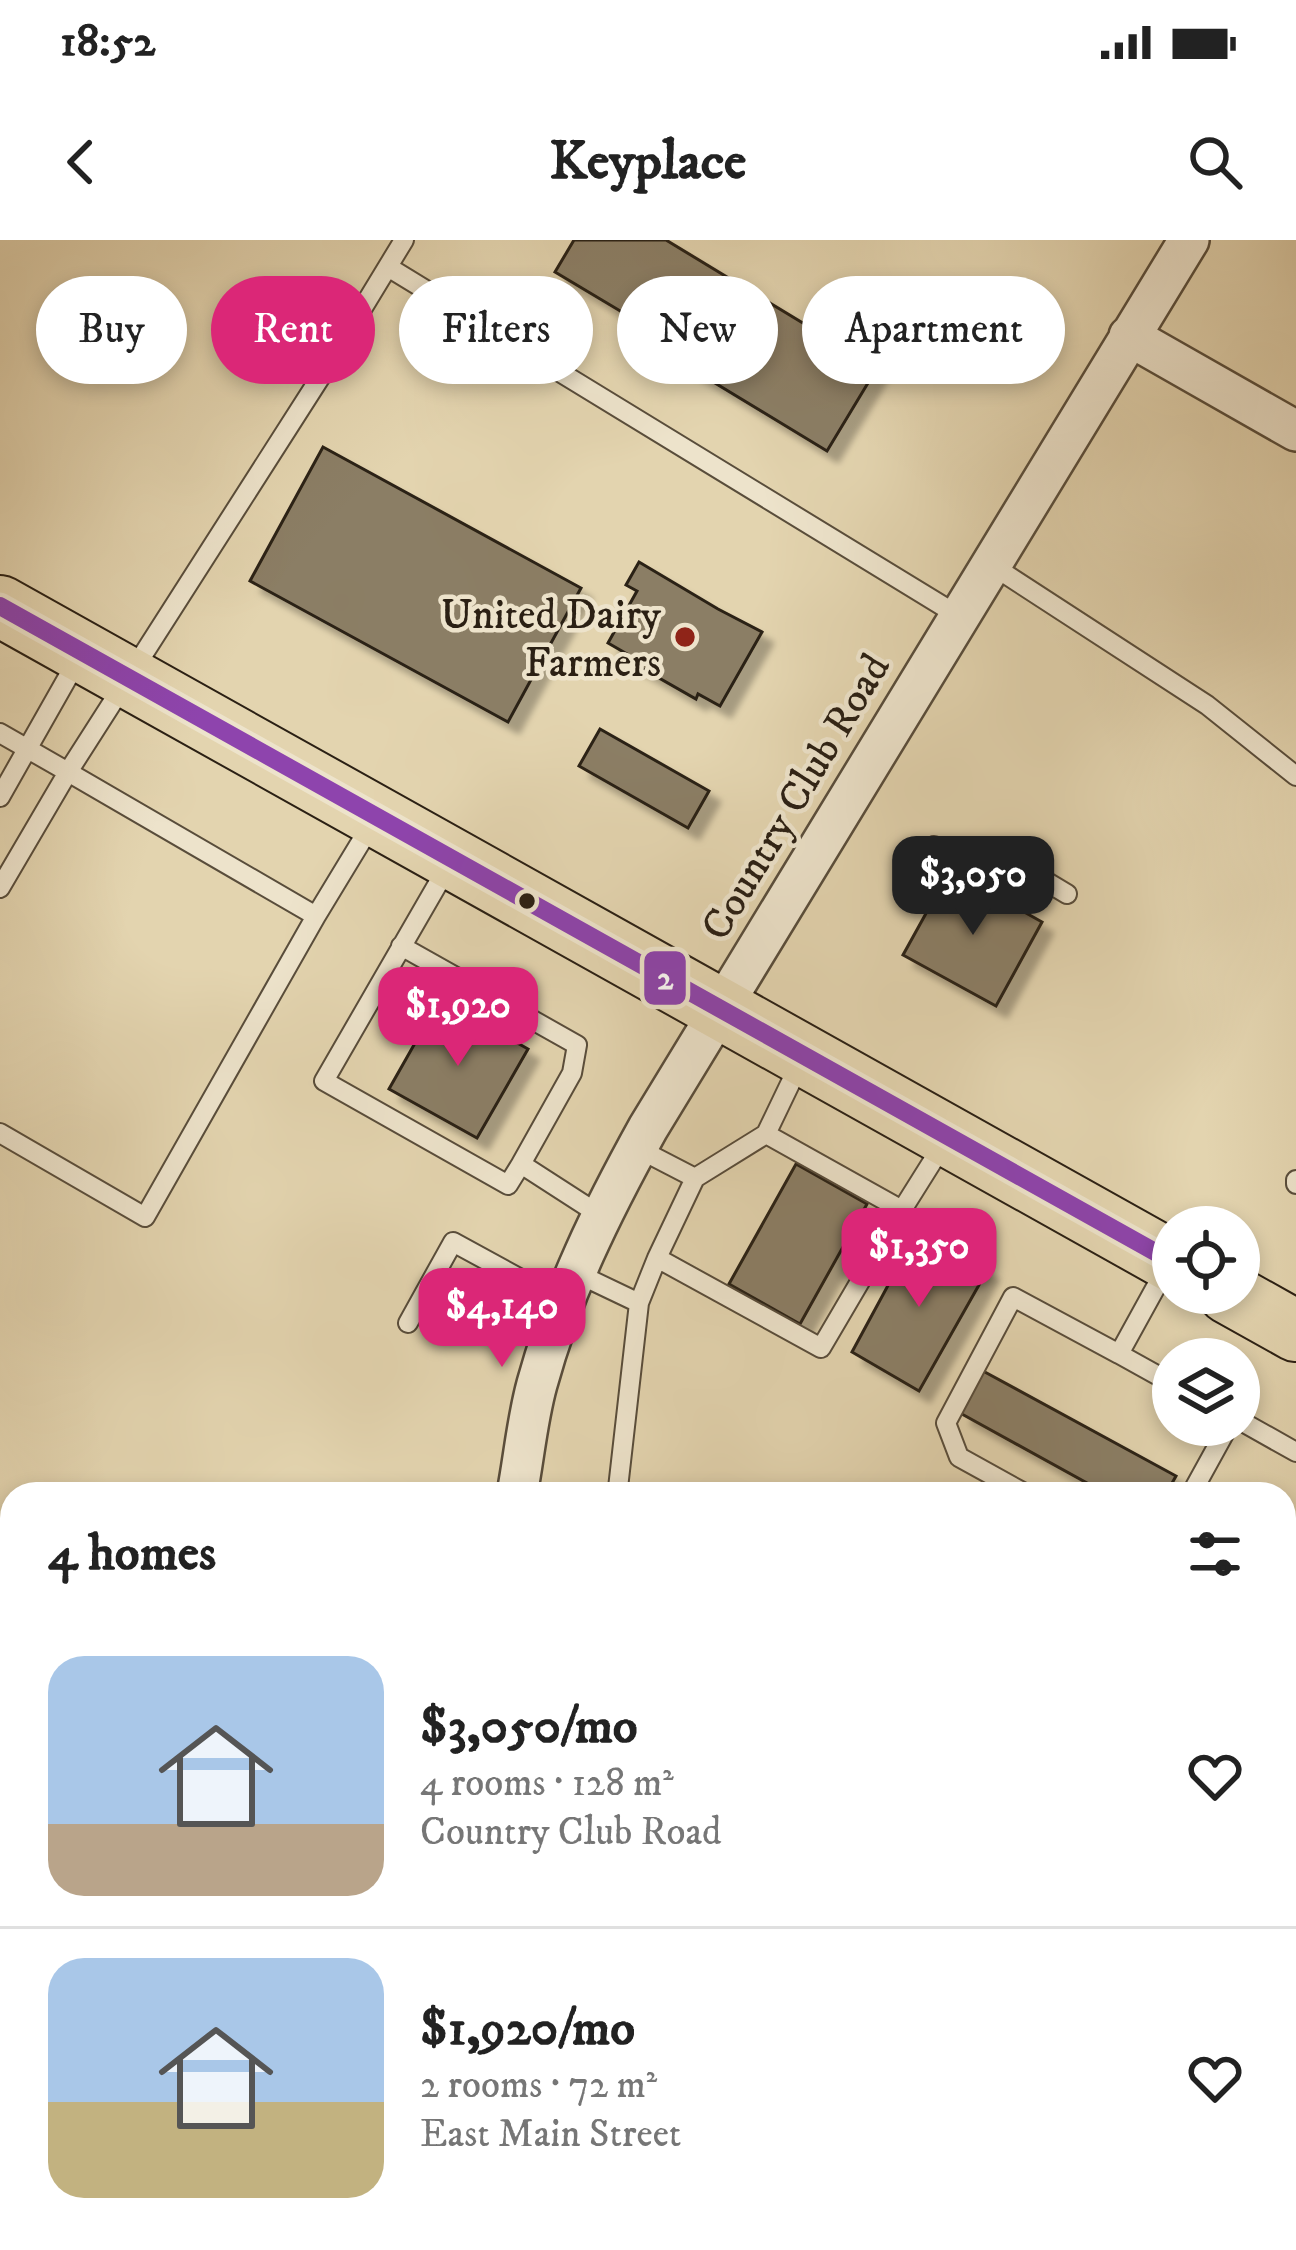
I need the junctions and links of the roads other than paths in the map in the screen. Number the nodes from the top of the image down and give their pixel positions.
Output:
1 (404, 240) edge
2 (1189, 240) edge
3 (388, 267) junction
4 (1129, 337) junction
5 (1296, 431) edge
6 (990, 564) junction
7 (0, 606) edge
8 (959, 616) junction
9 (105, 665) junction
10 (0, 733) edge
11 (27, 749) junction
12 (68, 772) junction
13 (1296, 776) edge
14 (0, 797) edge
15 (376, 817) junction
16 (934, 846) dead end
17 (452, 859) junction
18 (0, 888) edge
19 (1067, 894) dead end
20 (316, 916) junction
21 (401, 946) junction
22 (720, 1009) junction
23 (803, 1055) junction
24 (0, 1133) edge
25 (766, 1134) junction
26 (948, 1136) junction
27 (638, 1148) junction
28 (521, 1164) junction
29 (695, 1178) junction
30 (902, 1210) junction
31 (600, 1215) junction
32 (1152, 1251) edge
33 (657, 1258) junction
34 (568, 1287) junction
35 (1152, 1297) edge
36 (639, 1303) junction
37 (1260, 1311) edge
38 (408, 1323) dead end
39 (1296, 1331) edge
40 (1119, 1354) junction
41 (1152, 1372) edge
42 (1260, 1432) edge
43 (1217, 1446) edge
44 (1296, 1452) edge
45 (519, 1482) edge
46 (619, 1482) edge
47 (1004, 1482) edge
48 (1198, 1482) edge

1 - 3 lane
2 - 4 street, Country Club Road
3 - 8 lane
3 - 9 lane
4 - 5 street
4 - 6 street, Country Club Road
6 - 8 street, Country Club Road
6 - 13 lane
7 - 9 main road
8 - 22 street, Country Club Road
9 - 11 lane
9 - 12 lane
9 - 15 main road
10 - 11 lane
11 - 12 lane
11 - 14 lane
12 - 18 lane
12 - 20 lane
15 - 17 main road
15 - 20 lane
16 - 19 lane
17 - 21 lane
17 - 22 main road
20 - 24 lane
21 - 28 lane
21 - 28 lane
22 - 23 main road
22 - 27 street, Country Club Road
23 - 25 lane
23 - 26 main road
25 - 29 lane
25 - 30 lane
26 - 30 lane
26 - 32 main road
27 - 29 lane
27 - 31 street, Country Club Road
28 - 31 lane
29 - 33 lane
30 - 33 lane
31 - 34 street, Country Club Road
33 - 36 lane
34 - 36 lane
34 - 38 lane
34 - 45 street, Country Club Road
35 - 40 lane
36 - 46 lane
37 - 39 main road
40 - 41 lane
40 - 47 lane
42 - 44 lane
43 - 48 lane

